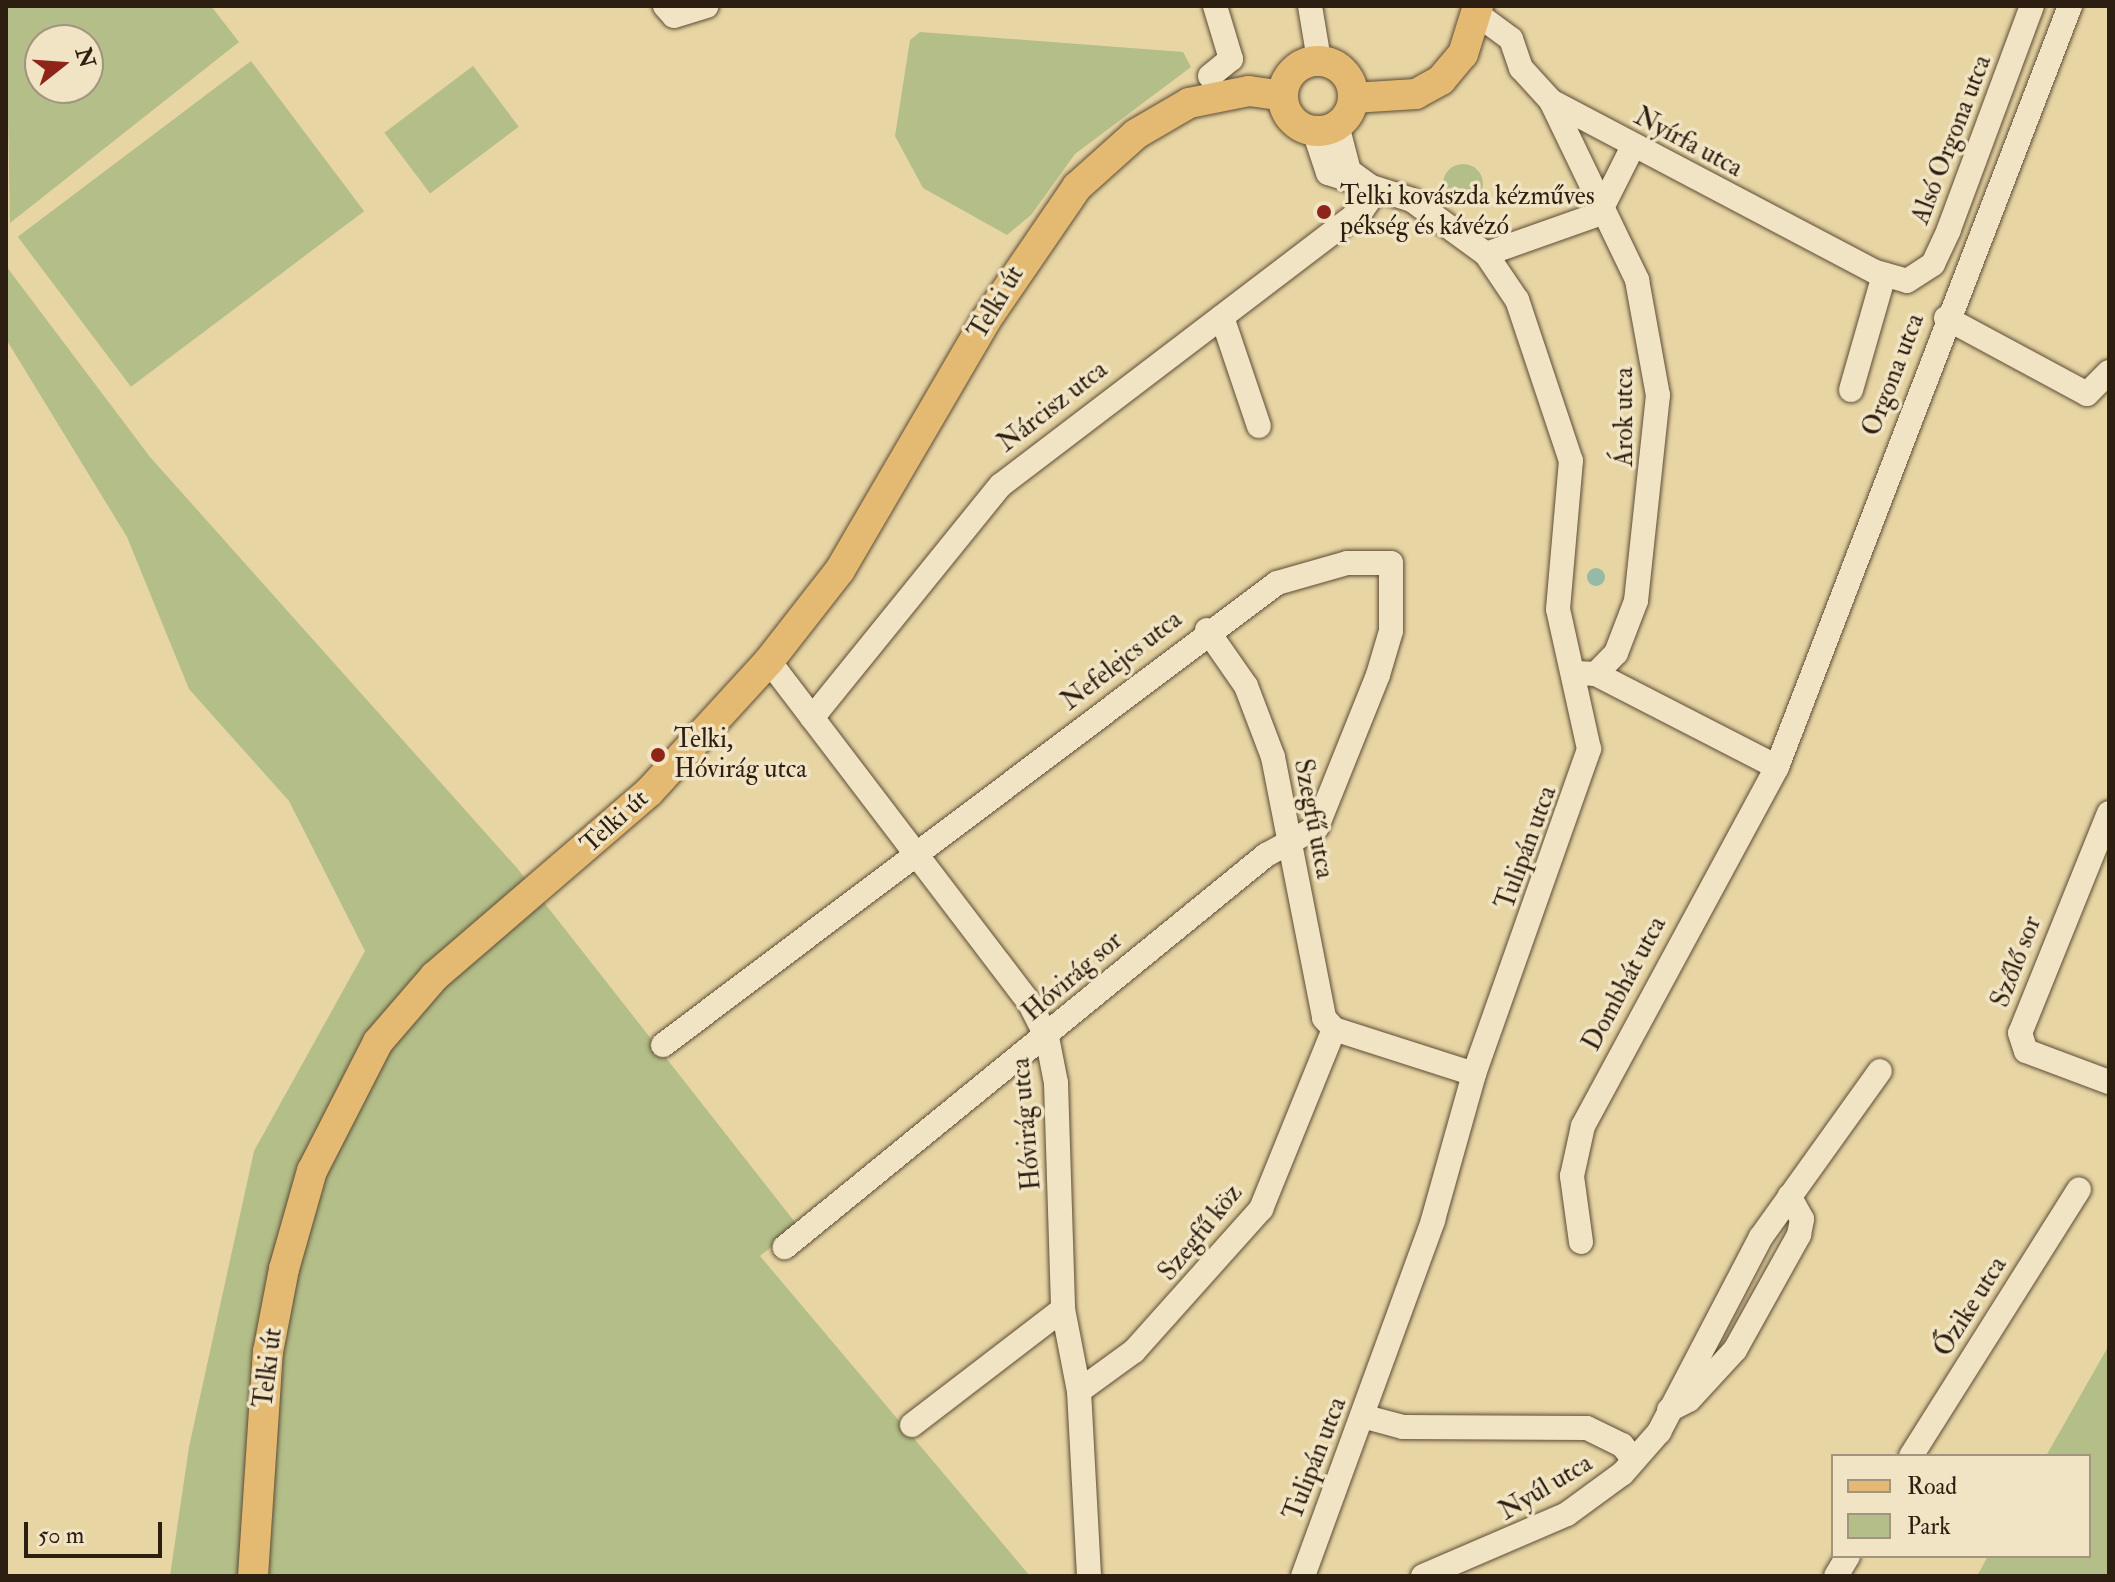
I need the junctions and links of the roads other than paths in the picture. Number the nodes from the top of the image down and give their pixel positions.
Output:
1 (665, 6) edge
2 (706, 6) edge
3 (1215, 6) edge
4 (1310, 6) edge
5 (2032, 6) edge
6 (2070, 6) edge
7 (1478, 10) edge
8 (1319, 60) junction
9 (1210, 76) dead end
10 (1283, 96) junction
11 (1353, 98) junction
12 (1551, 101) junction
13 (1326, 128) junction
14 (1633, 146) junction
15 (1376, 190) junction
16 (1606, 207) junction
17 (1486, 254) junction
18 (1896, 278) junction
19 (1222, 317) junction
20 (1946, 318) junction
21 (2109, 372) edge
22 (1851, 390) dead end
23 (1259, 426) dead end
24 (1207, 630) junction
25 (769, 661) junction
26 (1586, 674) junction
27 (812, 718) junction
28 (1777, 767) junction
29 (2109, 813) edge
30 (1290, 847) junction
31 (916, 857) junction
32 (1334, 1029) junction
33 (1047, 1037) junction
34 (663, 1045) dead end
35 (1880, 1071) dead end
36 (1474, 1074) junction
37 (2109, 1082) edge
38 (2079, 1189) dead end
39 (1789, 1196) junction
40 (1581, 1242) dead end
41 (785, 1247) dead end
42 (1063, 1309) junction
43 (1079, 1391) junction
44 (1669, 1410) junction
45 (1362, 1416) junction
46 (912, 1425) dead end
47 (1912, 1454) edge
48 (1634, 1460) junction
49 (1847, 1558) edge
50 (253, 1576) edge
51 (1089, 1576) edge
52 (1303, 1576) edge
53 (1423, 1576) edge
54 (1836, 1576) edge

1 - 2 street
3 - 9 street
4 - 8 street
5 - 18 street, Alsó Orgona utca
6 - 20 street, Orgona utca
7 - 11 main road
7 - 12 street, Nyírfa utca
8 - 10 main road
8 - 11 main road
10 - 13 main road
10 - 25 main road, Telki út
11 - 13 main road
12 - 14 street, Nyírfa utca
12 - 16 street, Árok utca
13 - 15 street, Tulipán utca
14 - 16 street
14 - 18 street, Nyírfa utca
15 - 17 street, Tulipán utca
15 - 19 street, Nárcisz utca
16 - 17 street
16 - 26 street, Árok utca
17 - 26 street, Tulipán utca
18 - 22 street
19 - 23 street
19 - 27 street, Nárcisz utca
20 - 21 street
20 - 28 street, Orgona utca
24 - 30 street, Szegfű utca
24 - 30 street, Nefelejcs utca
24 - 31 street, Nefelejcs utca
25 - 27 street, Hóvirág utca
25 - 50 main road, Telki út
26 - 28 street
26 - 36 street, Tulipán utca
27 - 31 street, Hóvirág utca
28 - 40 street, Dombhát utca
29 - 37 street, Szőlő sor
30 - 32 street, Szegfű utca
30 - 33 street, Hóvirág sor
31 - 33 street, Hóvirág utca
31 - 34 street, Nefelejcs utca
32 - 36 street
32 - 43 street, Szegfű köz
33 - 41 street, Hóvirág sor
33 - 42 street, Hóvirág utca
35 - 39 street, Nyúl utca
36 - 45 street, Tulipán utca
38 - 47 street, Őzike utca
39 - 44 street, Nyúl utca
39 - 44 street, Nyúl utca
42 - 43 street, Hóvirág utca
42 - 46 street
43 - 51 street, Hóvirág utca
44 - 48 street, Nyúl utca
45 - 48 street
45 - 52 street, Tulipán utca
48 - 53 street, Nyúl utca
49 - 54 street

